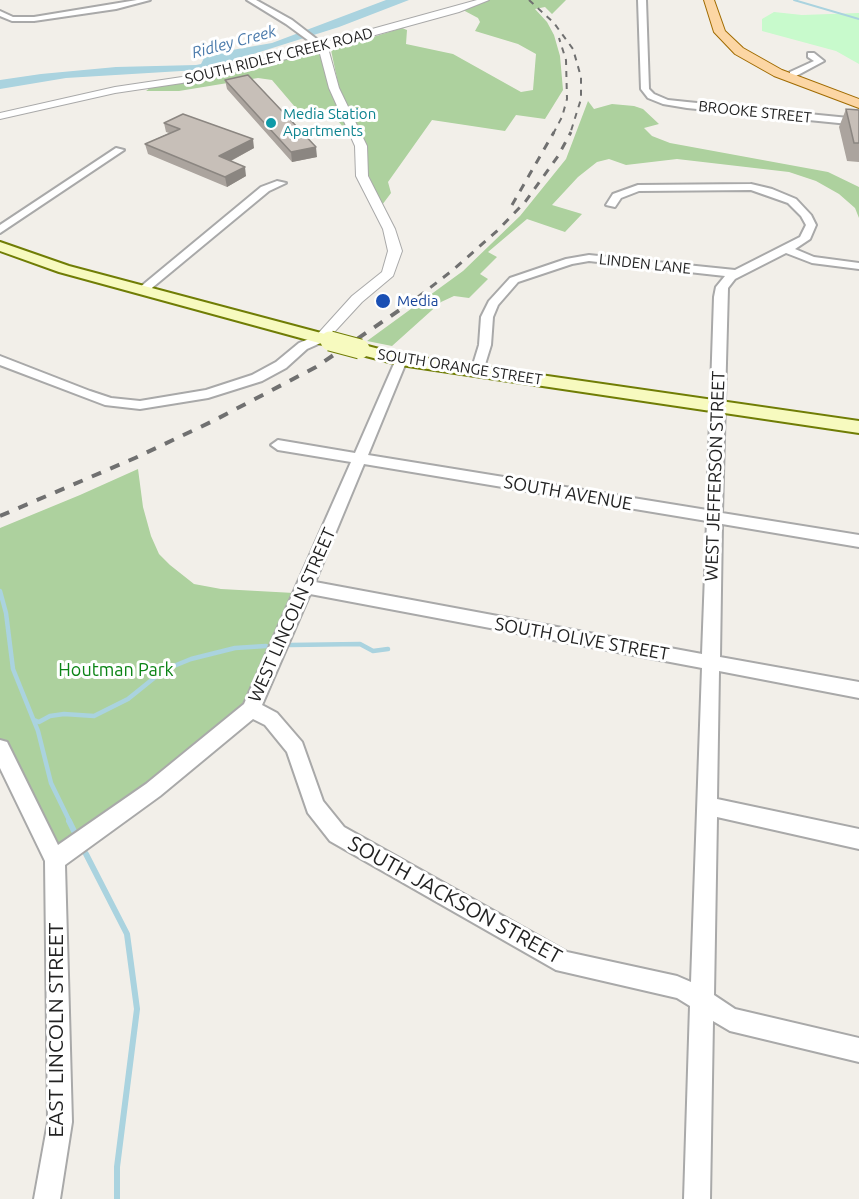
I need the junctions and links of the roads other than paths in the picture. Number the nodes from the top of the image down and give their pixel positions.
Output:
1 (146, 0) edge
2 (251, 0) edge
3 (485, 0) edge
4 (642, 0) edge
5 (709, 0) edge
6 (719, 0) edge
7 (0, 13) edge
8 (319, 44) junction
9 (811, 55) dead end
10 (794, 74) junction
11 (830, 91) junction
12 (859, 104) edge
13 (0, 116) edge
14 (859, 122) edge
15 (119, 150) dead end
16 (281, 183) dead end
17 (611, 205) dead end
18 (0, 230) edge
19 (0, 246) edge
20 (786, 249) junction
21 (859, 266) edge
22 (736, 274) junction
23 (143, 290) junction
24 (325, 339) junction
25 (0, 360) edge
26 (401, 360) junction
27 (477, 371) junction
28 (717, 407) junction
29 (859, 428) edge
30 (278, 445) dead end
31 (360, 458) junction
32 (714, 517) junction
33 (859, 541) edge
34 (305, 587) junction
35 (710, 663) junction
36 (859, 690) edge
37 (251, 709) junction
38 (0, 748) edge
39 (707, 806) junction
40 (859, 839) edge
41 (55, 860) junction
42 (702, 999) junction
43 (859, 1050) edge
44 (47, 1199) edge
45 (697, 1199) edge

1 - 7 street
2 - 8 street
3 - 8 street, SOUTH RIDLEY CREEK ROAD
4 - 14 street, BROOKE STREET
5 - 11 main road
6 - 10 main road
8 - 13 street, SOUTH RIDLEY CREEK ROAD
8 - 24 street
9 - 10 street
10 - 11 main road
11 - 12 main road
15 - 18 street
16 - 23 street
17 - 20 street
19 - 23 main road, SOUTH ORANGE STREET
20 - 21 street
20 - 22 street
22 - 27 street, LINDEN LANE
22 - 28 street, WEST JEFFERSON STREET
23 - 24 main road, SOUTH ORANGE STREET
24 - 25 street
24 - 26 main road, SOUTH ORANGE STREET, bridge
26 - 27 main road, SOUTH ORANGE STREET
26 - 31 street, WEST LINCOLN STREET
27 - 28 main road, SOUTH ORANGE STREET
28 - 29 main road, SOUTH ORANGE STREET
28 - 32 street, WEST JEFFERSON STREET
30 - 31 street, SOUTH AVENUE
31 - 32 street, SOUTH AVENUE
31 - 34 street, WEST LINCOLN STREET
32 - 33 street, SOUTH AVENUE
32 - 35 street, WEST JEFFERSON STREET
34 - 35 street, SOUTH OLIVE STREET
34 - 37 street, WEST LINCOLN STREET
35 - 36 street, SOUTH OLIVE STREET
35 - 39 street, WEST JEFFERSON STREET
37 - 41 street, WEST LINCOLN STREET
37 - 42 street, SOUTH JACKSON STREET
38 - 41 street
39 - 40 street
39 - 42 street, WEST JEFFERSON STREET
41 - 44 street, EAST LINCOLN STREET
42 - 43 street, SOUTH JACKSON STREET
42 - 45 street, WEST JEFFERSON STREET

